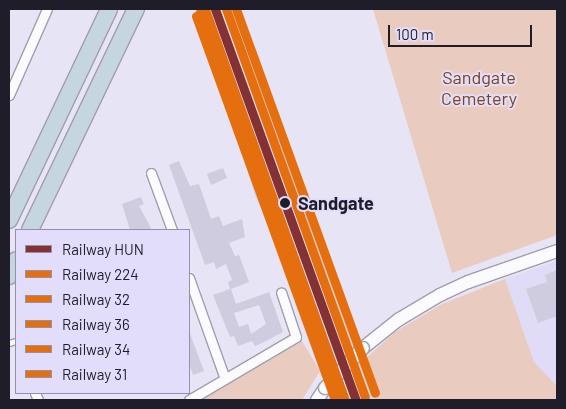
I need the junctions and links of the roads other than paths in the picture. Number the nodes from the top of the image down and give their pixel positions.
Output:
1 (47, 9) edge
2 (110, 9) edge
3 (136, 9) edge
4 (9, 95) edge
5 (151, 173) dead end
6 (9, 220) edge
7 (30, 229) edge
8 (172, 229) edge
9 (557, 250) edge
10 (15, 262) edge
11 (9, 276) edge
12 (190, 281) edge
13 (280, 292) dead end
14 (225, 379) junction
15 (189, 400) edge
16 (317, 400) edge

1 - 4 street
2 - 6 highway
3 - 7 highway
5 - 8 street
9 - 16 main road, bridge
10 - 11 highway, bridge
12 - 14 street
13 - 14 street
14 - 15 street

